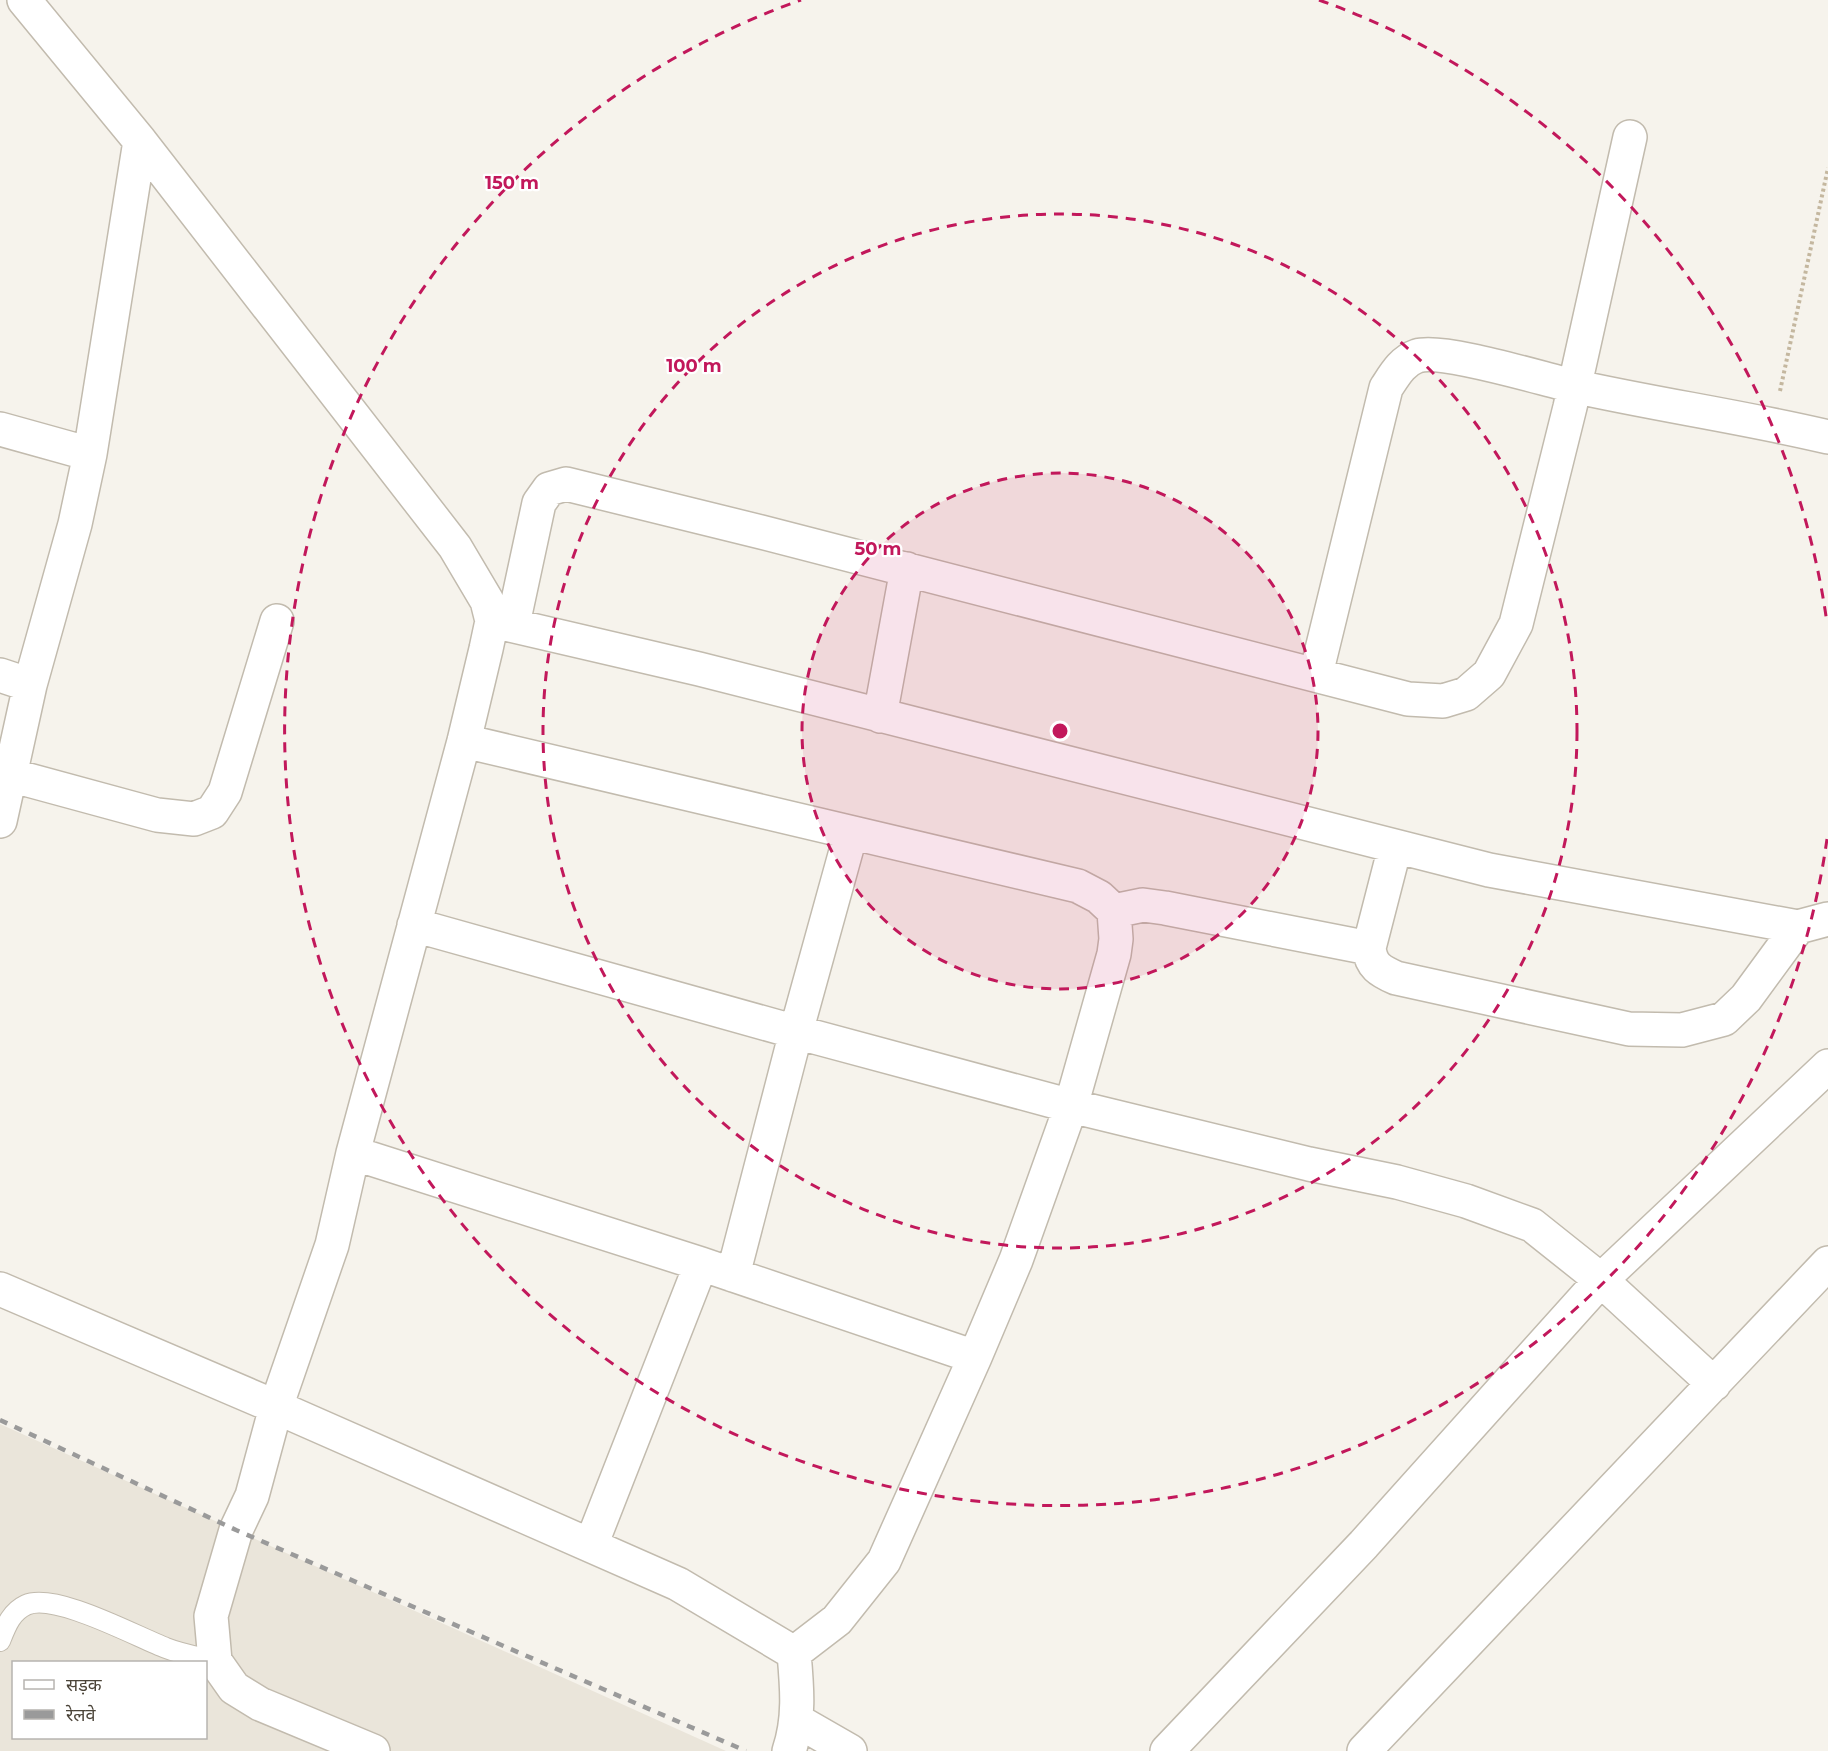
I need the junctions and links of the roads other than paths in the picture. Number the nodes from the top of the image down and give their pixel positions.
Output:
1 (24, 0) edge
2 (1630, 137) dead end
3 (140, 141) junction
4 (1575, 387) junction
5 (0, 429) edge
6 (1828, 437) edge
7 (90, 454) junction
8 (907, 569) junction
9 (277, 621) dead end
10 (503, 623) junction
11 (1316, 674) junction
12 (15, 680) edge
13 (880, 716) junction
14 (464, 741) junction
15 (10, 775) junction
16 (0, 820) edge
17 (851, 833) junction
18 (1395, 847) junction
19 (1114, 910) junction
20 (1813, 923) edge
21 (414, 925) junction
22 (1369, 948) junction
23 (796, 1032) junction
24 (1828, 1066) edge
25 (1071, 1106) junction
26 (353, 1153) junction
27 (1828, 1263) edge
28 (701, 1264) junction
29 (733, 1275) junction
30 (1601, 1280) junction
31 (0, 1289) edge
32 (975, 1357) junction
33 (1714, 1383) junction
34 (276, 1407) junction
35 (591, 1545) junction
36 (0, 1641) edge
37 (794, 1653) junction
38 (215, 1661) junction
39 (793, 1736) edge
40 (373, 1751) edge
41 (850, 1751) edge
42 (1167, 1751) edge
43 (1364, 1751) edge

1 - 3 street
2 - 4 street
3 - 7 street
3 - 10 street
4 - 6 street
4 - 11 street
4 - 11 street
5 - 7 street
7 - 12 street
8 - 10 street
8 - 11 street
8 - 13 street
9 - 15 street
10 - 13 street
10 - 14 street
12 - 15 street
13 - 18 street
14 - 17 street
14 - 21 street
15 - 16 street
17 - 19 street
17 - 23 street
18 - 20 street
18 - 22 street
19 - 22 street
19 - 25 street
20 - 22 street
21 - 23 street
21 - 26 street
23 - 25 street
23 - 29 street
24 - 30 street
25 - 30 street
25 - 32 street
26 - 28 street
26 - 34 street
27 - 33 street
28 - 29 street
28 - 35 street
29 - 32 street
30 - 33 street
30 - 42 street
31 - 34 street
32 - 37 street
33 - 43 street
34 - 35 street
34 - 38 street
35 - 37 street
36 - 38 lane
37 - 39 street
38 - 40 street
39 - 41 street

